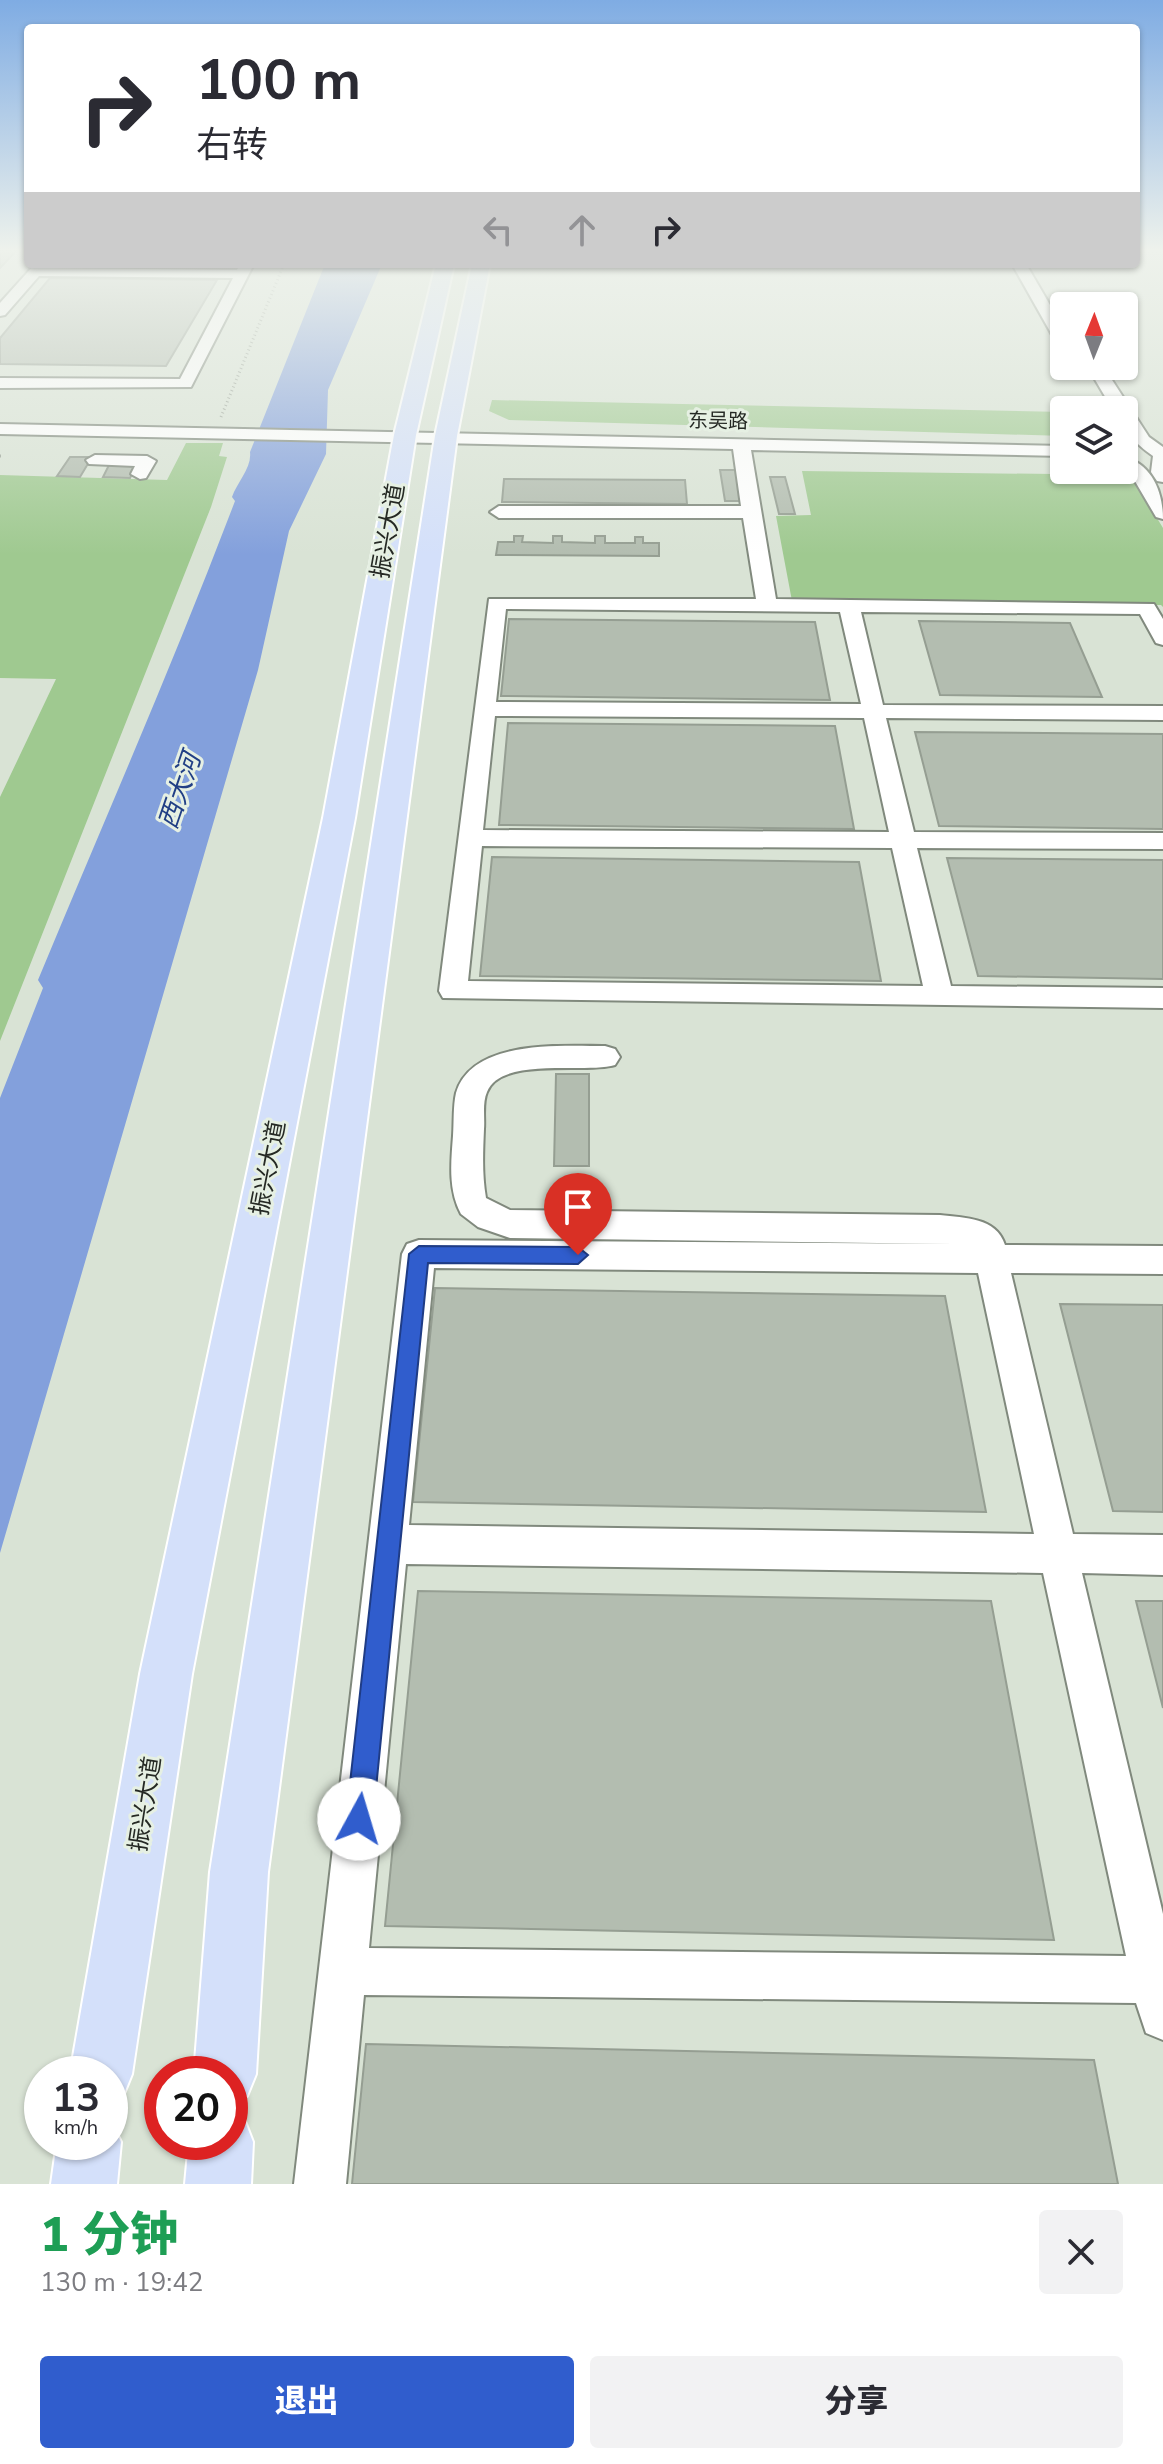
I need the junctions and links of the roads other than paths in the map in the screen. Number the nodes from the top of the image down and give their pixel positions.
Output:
1 (202, 351) edge
2 (416, 351) edge
3 (463, 351) edge
4 (0, 383) edge
5 (0, 429) edge
6 (113, 430) junction
7 (388, 434) junction
8 (1138, 434) edge
9 (446, 436) junction
10 (741, 443) junction
11 (1050, 451) edge
12 (1138, 453) edge
13 (1162, 454) edge
14 (1138, 470) edge
15 (140, 474) dead end
16 (1163, 477) edge
17 (499, 512) dead end
18 (751, 512) junction
19 (1163, 513) edge
20 (767, 605) junction
21 (849, 606) junction
22 (1163, 639) edge
23 (484, 709) junction
24 (873, 711) junction
25 (1163, 713) edge
26 (470, 838) junction
27 (903, 840) junction
28 (1163, 841) edge
29 (939, 996) junction
30 (1163, 998) edge
31 (605, 1057) dead end
32 (993, 1259) junction
33 (1163, 1260) edge
34 (388, 1544) junction
35 (1060, 1554) junction
36 (1163, 1555) edge
37 (343, 1971) junction
38 (1160, 1992) edge
39 (104, 2056) edge
40 (226, 2056) edge
41 (87, 2160) edge
42 (220, 2160) edge
43 (84, 2184) edge
44 (218, 2184) edge
45 (320, 2184) edge

1 - 4 street
2 - 7 main road, 振兴大道
3 - 9 main road, 振兴大道
5 - 6 street
6 - 7 street, 东吴路
6 - 15 street
7 - 9 street, 东吴路
7 - 39 main road, 振兴大道
8 - 13 street
9 - 10 street, 东吴路
9 - 40 main road, 振兴大道
10 - 11 street, 东吴路
10 - 18 street
12 - 13 street
13 - 16 street
14 - 19 street
17 - 18 street
18 - 20 street
20 - 21 street
20 - 23 street
21 - 22 street
21 - 24 street
23 - 24 street
23 - 26 street
24 - 25 street
24 - 27 street
26 - 27 street
26 - 29 street
27 - 28 street
27 - 29 street
29 - 30 street
31 - 32 street
32 - 33 street
32 - 34 street
32 - 35 street
34 - 35 street
34 - 37 street
35 - 36 street
35 - 38 street
37 - 38 street
37 - 45 street
41 - 43 main road
42 - 44 main road

